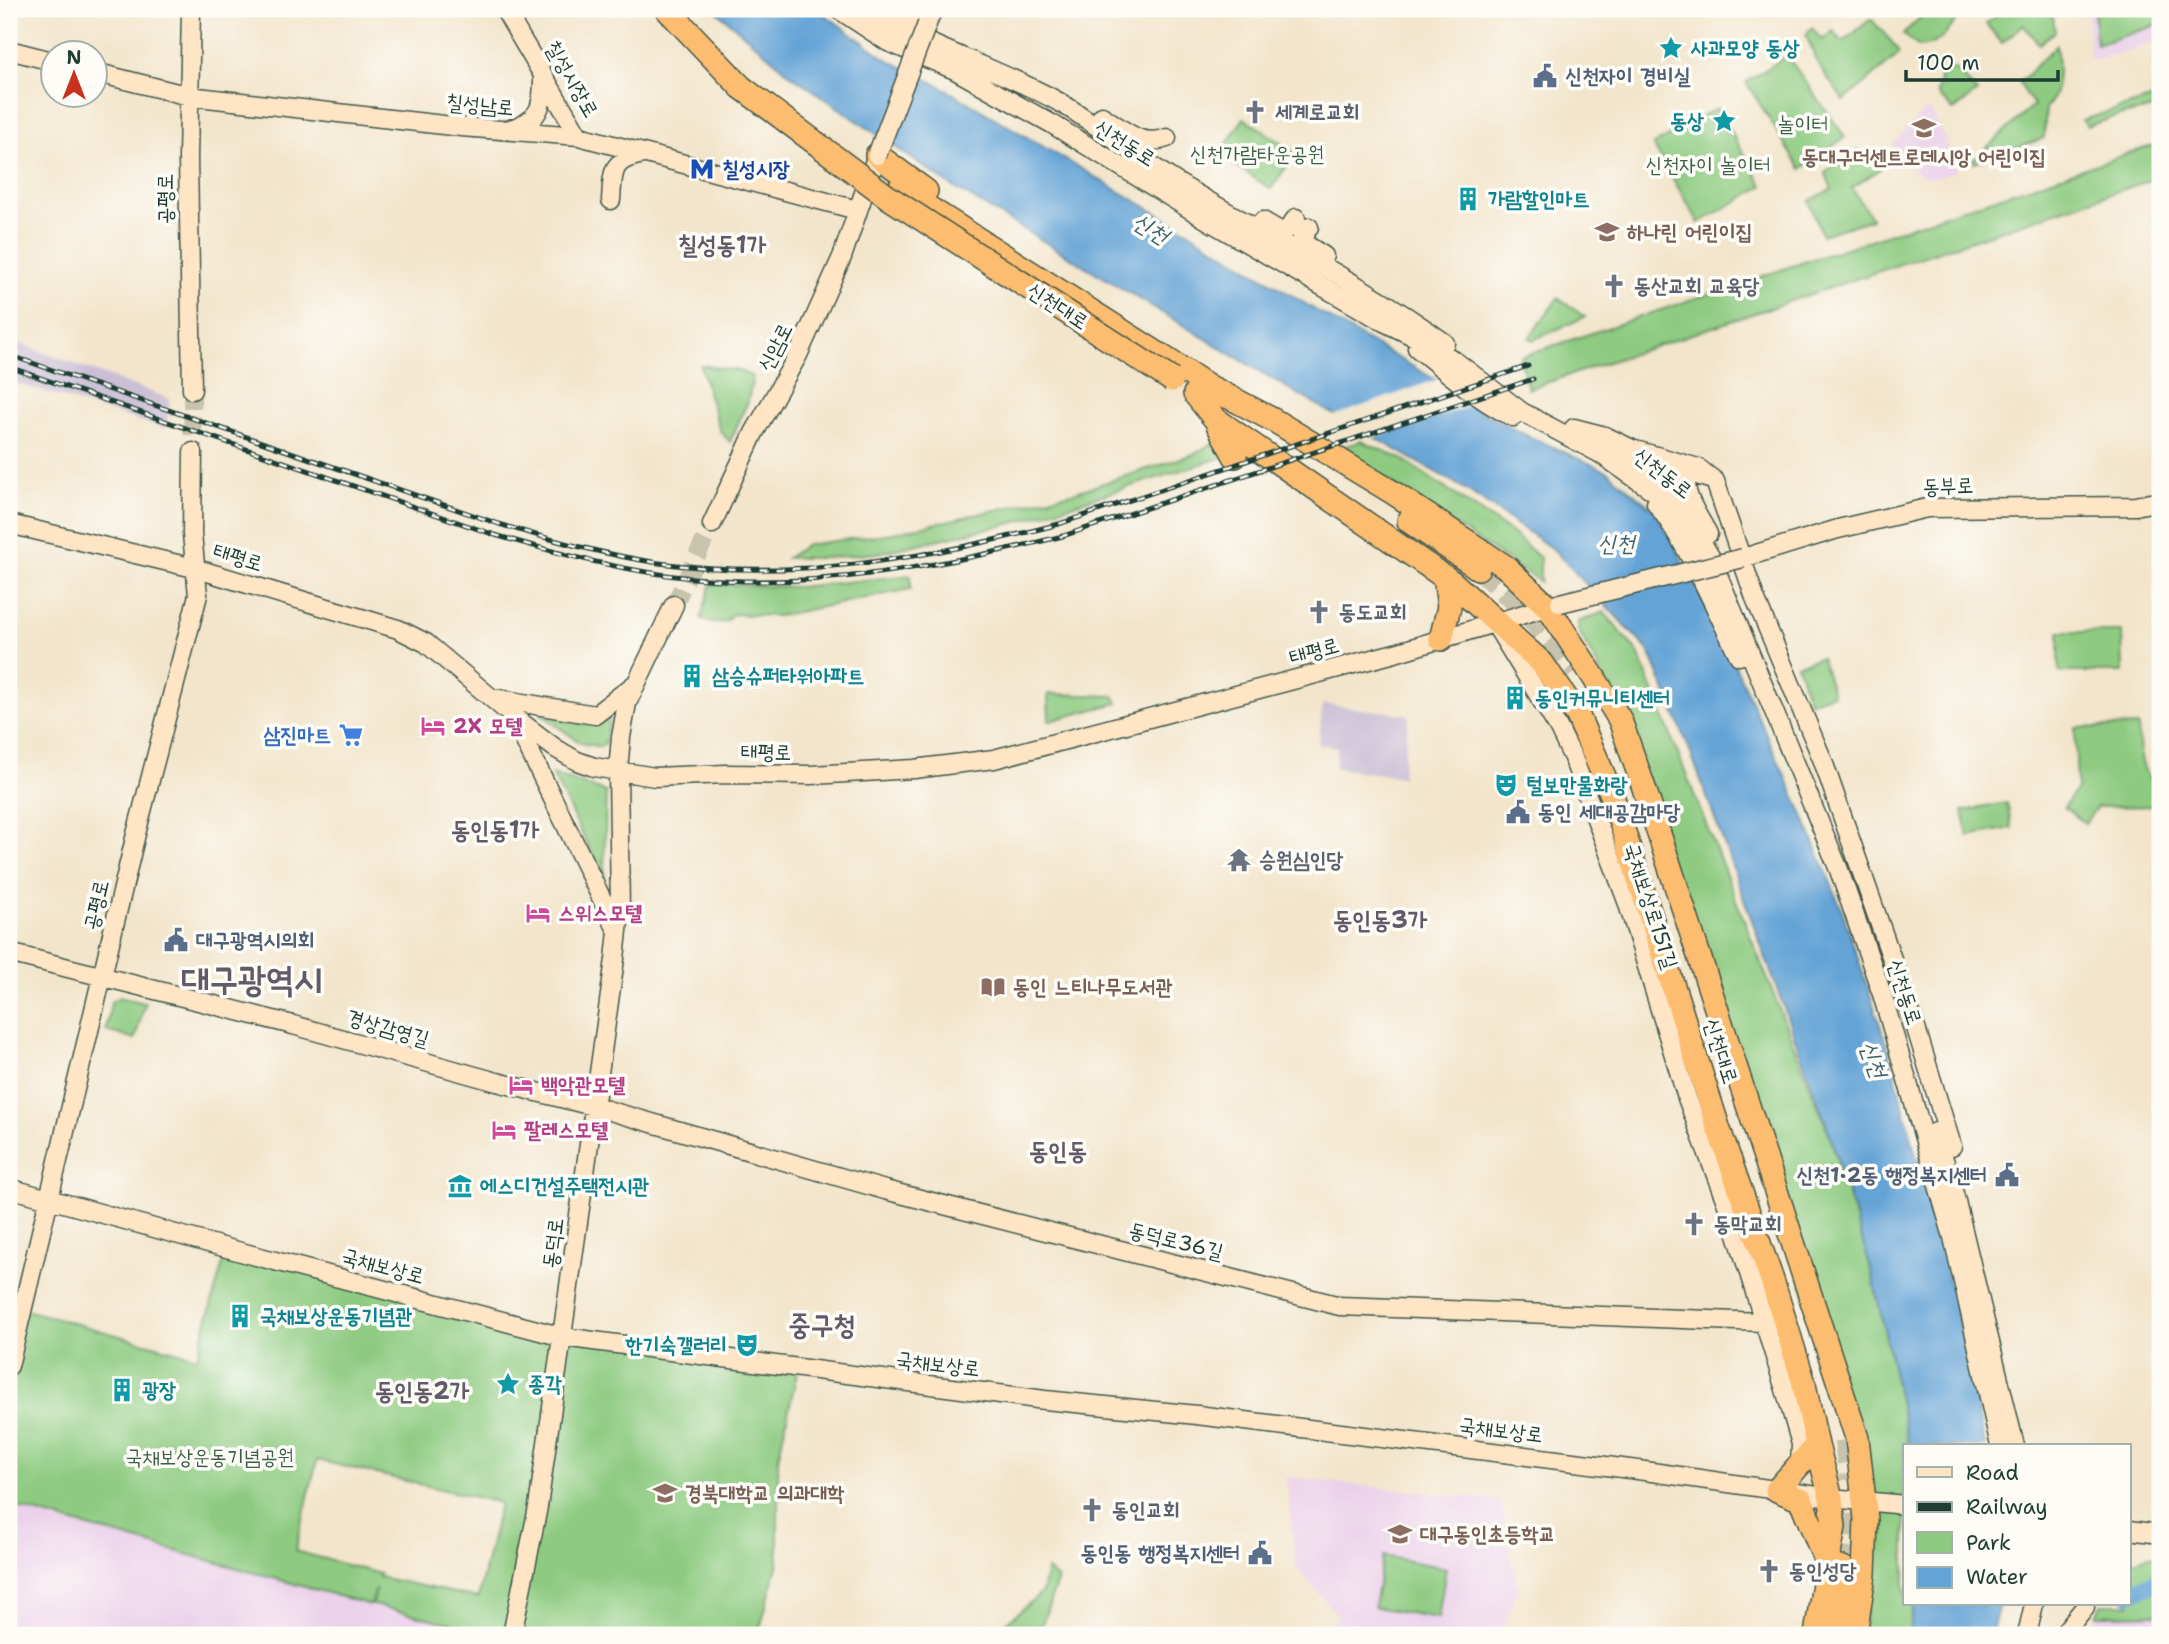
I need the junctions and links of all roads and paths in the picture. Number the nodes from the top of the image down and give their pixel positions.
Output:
1 (191, 9) edge
2 (504, 9) edge
3 (667, 9) edge
4 (685, 9) edge
5 (838, 9) edge
6 (864, 9) edge
7 (897, 9) edge
8 (930, 16) edge
9 (9, 50) edge
10 (38, 57) edge
11 (982, 64) junction
12 (108, 76) edge
13 (543, 76) junction
14 (189, 96) junction
15 (506, 131) junction
16 (579, 136) junction
17 (1167, 138) dead end
18 (645, 154) junction
19 (877, 155) junction
20 (1176, 181) junction
21 (611, 200) dead end
22 (857, 210) junction
23 (977, 234) dead end
24 (1383, 315) junction
25 (1177, 373) junction
26 (192, 390) tunnel mouth
27 (1204, 391) junction
28 (1215, 419) junction
29 (1578, 436) junction
30 (193, 452) tunnel mouth
31 (1235, 456) dead end
32 (1715, 481) junction
33 (2160, 501) edge
34 (9, 524) edge
35 (712, 524) tunnel mouth
36 (1708, 534) junction
37 (1743, 558) junction
38 (194, 568) junction
39 (1466, 572) junction
40 (674, 605) tunnel mouth
41 (1554, 605) junction
42 (1497, 622) junction
43 (1441, 639) junction
44 (1567, 667) junction
45 (638, 682) junction
46 (491, 698) junction
47 (514, 717) junction
48 (618, 771) junction
49 (618, 933) junction
50 (9, 953) edge
51 (103, 978) junction
52 (593, 1106) junction
53 (9, 1188) edge
54 (47, 1198) junction
55 (1763, 1322) junction
56 (563, 1337) junction
57 (9, 1366) edge
58 (1838, 1441) junction
59 (2002, 1444) edge
60 (2015, 1444) edge
61 (2026, 1444) edge
62 (1800, 1465) junction
63 (1777, 1490) junction
64 (1831, 1498) junction
65 (1871, 1502) junction
66 (1903, 1506) edge
67 (2130, 1530) edge
68 (2159, 1534) edge
69 (2130, 1545) edge
70 (1848, 1564) junction
71 (2042, 1606) edge
72 (2085, 1606) edge
73 (2086, 1606) edge
74 (2031, 1625) edge
75 (512, 1635) edge
76 (1801, 1635) edge
77 (1816, 1635) edge
78 (1832, 1635) edge
79 (1846, 1635) edge
80 (1855, 1635) edge
81 (2065, 1635) edge
82 (2075, 1635) edge

1 - 14 main road, 공평로
2 - 13 main road, 칠성시장로
3 - 25 highway, 신천대로, bridge
4 - 25 highway, 신천대로
5 - 24 main road, 신천동로
6 - 11 main road, 신천동로
7 - 8 main road
8 - 19 main road, 신암로, bridge
9 - 10 main road
11 - 17 main road
11 - 20 main road, 신천동로
12 - 14 main road, 칠성남로
13 - 15 main road
13 - 16 main road, 칠성시장로
14 - 15 main road, 칠성남로
14 - 26 main road, 공평로
15 - 16 main road, 칠성남로
16 - 18 main road, 칠성남로
18 - 21 main road
18 - 22 main road, 칠성남로
19 - 22 main road, 신암로
19 - 23 highway
20 - 24 main road, 신천동로
20 - 24 main road
22 - 35 main road, 신암로
24 - 29 main road, 신천동로
24 - 29 main road
25 - 27 highway, 신천대로
27 - 28 highway
27 - 39 highway, 신천대로
28 - 31 highway
28 - 39 highway
29 - 32 main road
29 - 36 main road, 신천동로
29 - 59 main road, 신천동로
30 - 38 main road, 공평로
32 - 36 main road
32 - 37 main road, 신천동로
33 - 37 main road, 동부로
34 - 38 main road, 태평로
36 - 60 main road, 신천동로
37 - 41 main road, 동부로, bridge
37 - 61 main road, 신천동로
38 - 46 main road, 태평로
38 - 51 main road, 공평로
39 - 41 highway
39 - 42 highway
39 - 43 highway
40 - 45 main road
41 - 42 main road, 태평로
41 - 44 highway
42 - 43 main road, 태평로
42 - 44 highway
42 - 55 main road, 국채보상로151길
43 - 48 main road, 태평로
44 - 58 highway, 신천대로
45 - 46 main road
45 - 48 main road
46 - 47 main road, 태평로
47 - 48 main road, 태평로
47 - 49 main road
48 - 49 main road, 동덕로
49 - 52 main road, 동덕로
50 - 51 main road, 경상감영길
51 - 52 main road, 경상감영길
51 - 54 main road, 공평로
52 - 55 main road, 동덕로36길
52 - 56 main road, 동덕로
53 - 54 main road, 국채보상로
54 - 56 main road, 국채보상로
54 - 57 main road, 공평로
55 - 62 main road, 국채보상로151길
56 - 63 main road, 국채보상로
56 - 75 main road, 동덕로
58 - 62 highway
58 - 64 highway
58 - 65 highway
62 - 63 highway
63 - 64 main road, 국채보상로
63 - 70 highway
64 - 65 main road, 국채보상로
64 - 70 highway
65 - 66 main road, 국채보상로
65 - 70 highway
67 - 68 main road
68 - 69 main road
70 - 76 highway
70 - 77 highway
70 - 78 highway
70 - 79 highway
70 - 80 highway
71 - 74 main road
72 - 81 main road
73 - 82 main road

